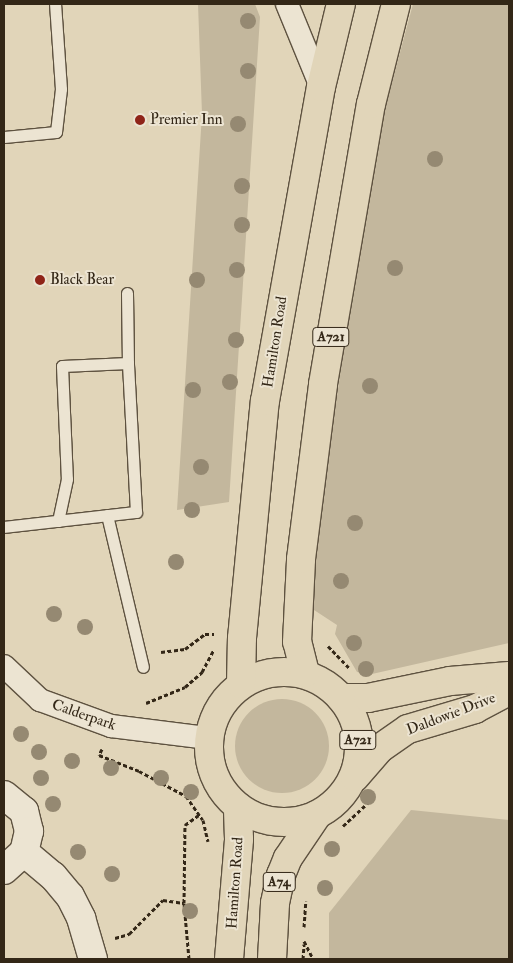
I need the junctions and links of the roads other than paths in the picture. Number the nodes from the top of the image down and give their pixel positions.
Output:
1 (55, 4) edge
2 (286, 4) edge
3 (341, 4) edge
4 (396, 4) edge
5 (321, 87) junction
6 (4, 138) edge
7 (127, 293) dead end
8 (128, 363) junction
9 (107, 515) junction
10 (58, 521) junction
11 (4, 528) edge
12 (4, 666) edge
13 (143, 667) dead end
14 (305, 673) junction
15 (509, 676) edge
16 (241, 684) junction
17 (509, 691) edge
18 (341, 698) junction
19 (208, 738) junction
20 (362, 788) junction
21 (4, 795) edge
22 (238, 807) junction
23 (318, 815) junction
24 (24, 852) junction
25 (4, 870) edge
26 (91, 952) edge
27 (229, 959) edge
28 (272, 959) edge

1 - 6 lane
2 - 5 street
3 - 5 main road, Hamilton Road
4 - 14 main road, A721
5 - 16 main road, Hamilton Road
7 - 8 lane
8 - 9 lane
8 - 10 lane
9 - 10 lane
9 - 13 lane
10 - 11 lane
12 - 19 street, Calderpark
14 - 16 main road, A721
14 - 18 main road, A721
15 - 18 main road
16 - 19 main road, A721
17 - 20 main road, Daldowie Drive / A721
18 - 20 main road, A721
19 - 22 main road, A721
20 - 23 main road, A721
21 - 24 street
22 - 23 main road, A721
22 - 27 main road, Hamilton Road
23 - 28 main road, A74
24 - 25 street
24 - 26 street

